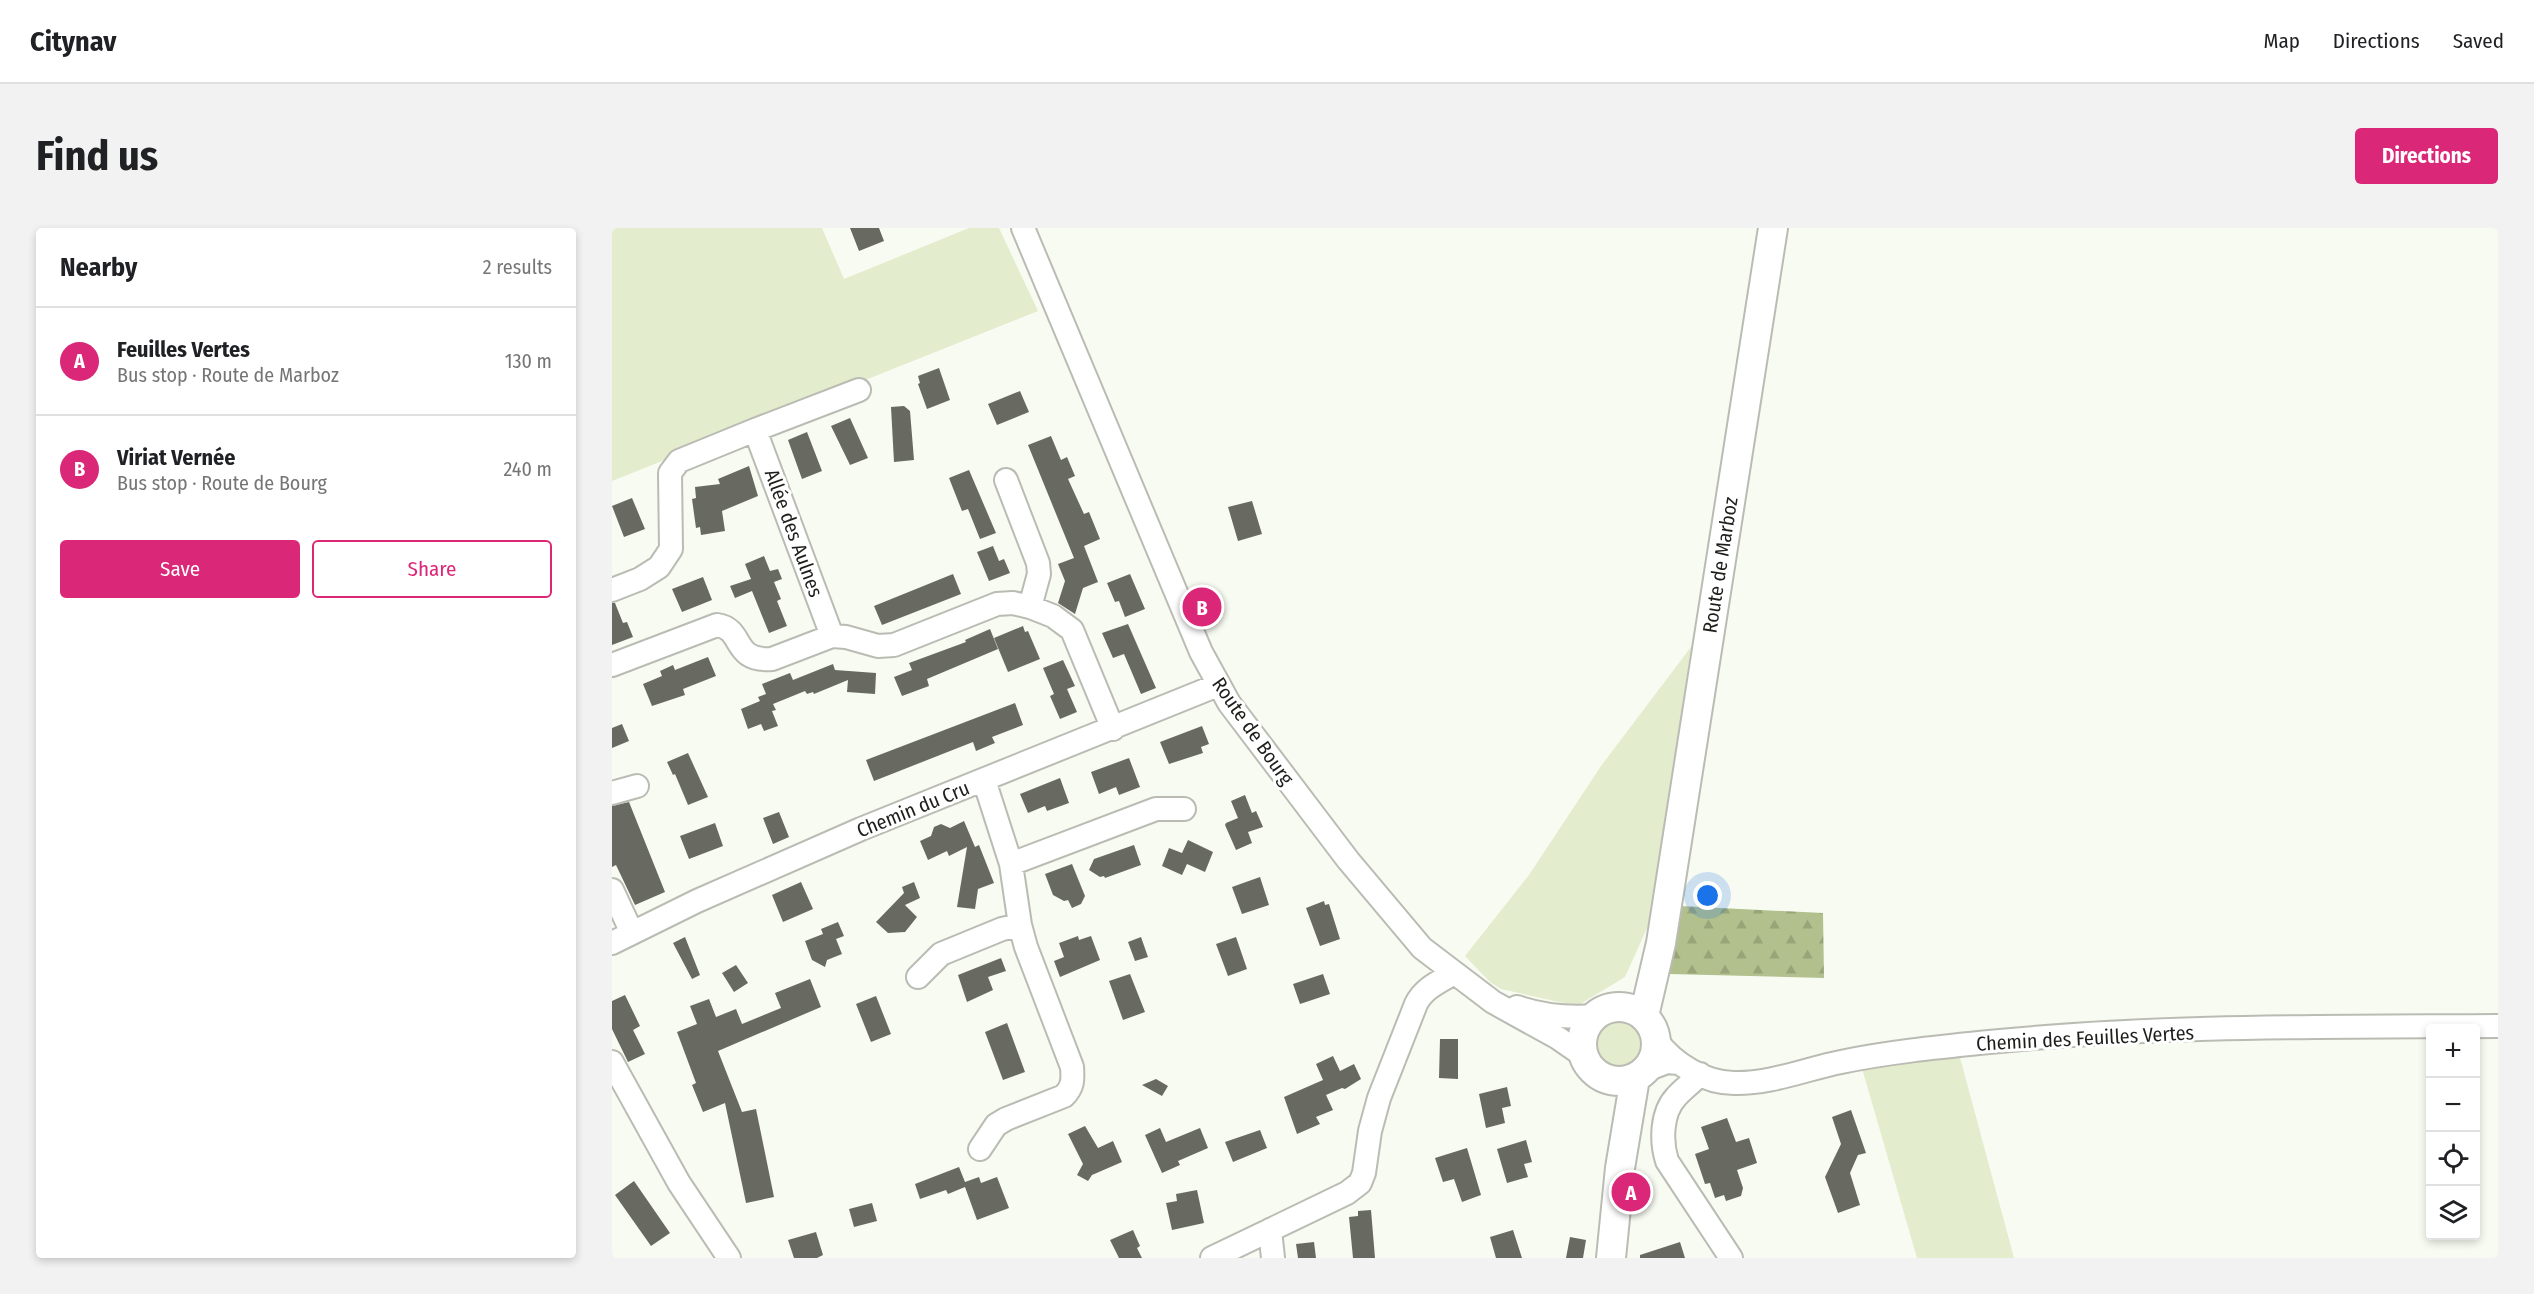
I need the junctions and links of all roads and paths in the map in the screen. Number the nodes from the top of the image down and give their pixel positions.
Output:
1 (1023, 228) edge
2 (1773, 228) edge
3 (859, 390) dead end
4 (755, 430) junction
5 (1006, 480) dead end
6 (612, 590) edge
7 (1030, 607) junction
8 (832, 636) junction
9 (612, 665) edge
10 (1218, 685) junction
11 (1113, 729) junction
12 (984, 780) junction
13 (637, 786) dead end
14 (612, 793) edge
15 (1184, 809) dead end
16 (1011, 864) junction
17 (612, 890) edge
18 (1020, 925) junction
19 (622, 938) edge
20 (1454, 973) junction
21 (918, 977) dead end
22 (1473, 987) junction
23 (1620, 1013) junction
24 (2498, 1026) edge
25 (1657, 1041) junction
26 (1584, 1056) junction
27 (612, 1062) edge
28 (1679, 1063) junction
29 (1640, 1074) junction
30 (1700, 1074) junction
31 (1603, 1078) junction
32 (981, 1149) dead end
33 (1620, 1168) junction
34 (1270, 1230) junction
35 (729, 1258) edge
36 (1212, 1258) edge
37 (1273, 1258) edge
38 (1611, 1258) edge
39 (1731, 1258) edge

1 - 10 street, Route de Bourg
2 - 23 main road, Route de Marboz
3 - 4 street
4 - 6 street
4 - 8 street, Allée des Aulnes
5 - 7 street
7 - 8 street
7 - 11 street
8 - 9 street
10 - 11 street, Chemin du Cru
10 - 20 street, Route de Bourg
11 - 12 street, Chemin du Cru
12 - 16 street
12 - 19 street, Chemin du Cru
13 - 14 street
15 - 16 street
16 - 18 street
17 - 19 street
18 - 21 street
18 - 32 street
20 - 22 street, Route de Bourg
20 - 34 street
22 - 23 street, Route de Bourg
22 - 26 street, Route de Bourg
23 - 25 main road
23 - 26 main road
24 - 30 street, Chemin des Feuilles Vertes
25 - 28 street, Chemin des Feuilles Vertes
25 - 29 main road
26 - 31 main road
27 - 35 street
28 - 29 street
28 - 30 street, Chemin des Feuilles Vertes
29 - 31 main road
29 - 33 main road
30 - 39 street
31 - 33 main road
33 - 38 main road
34 - 36 street
34 - 37 street

